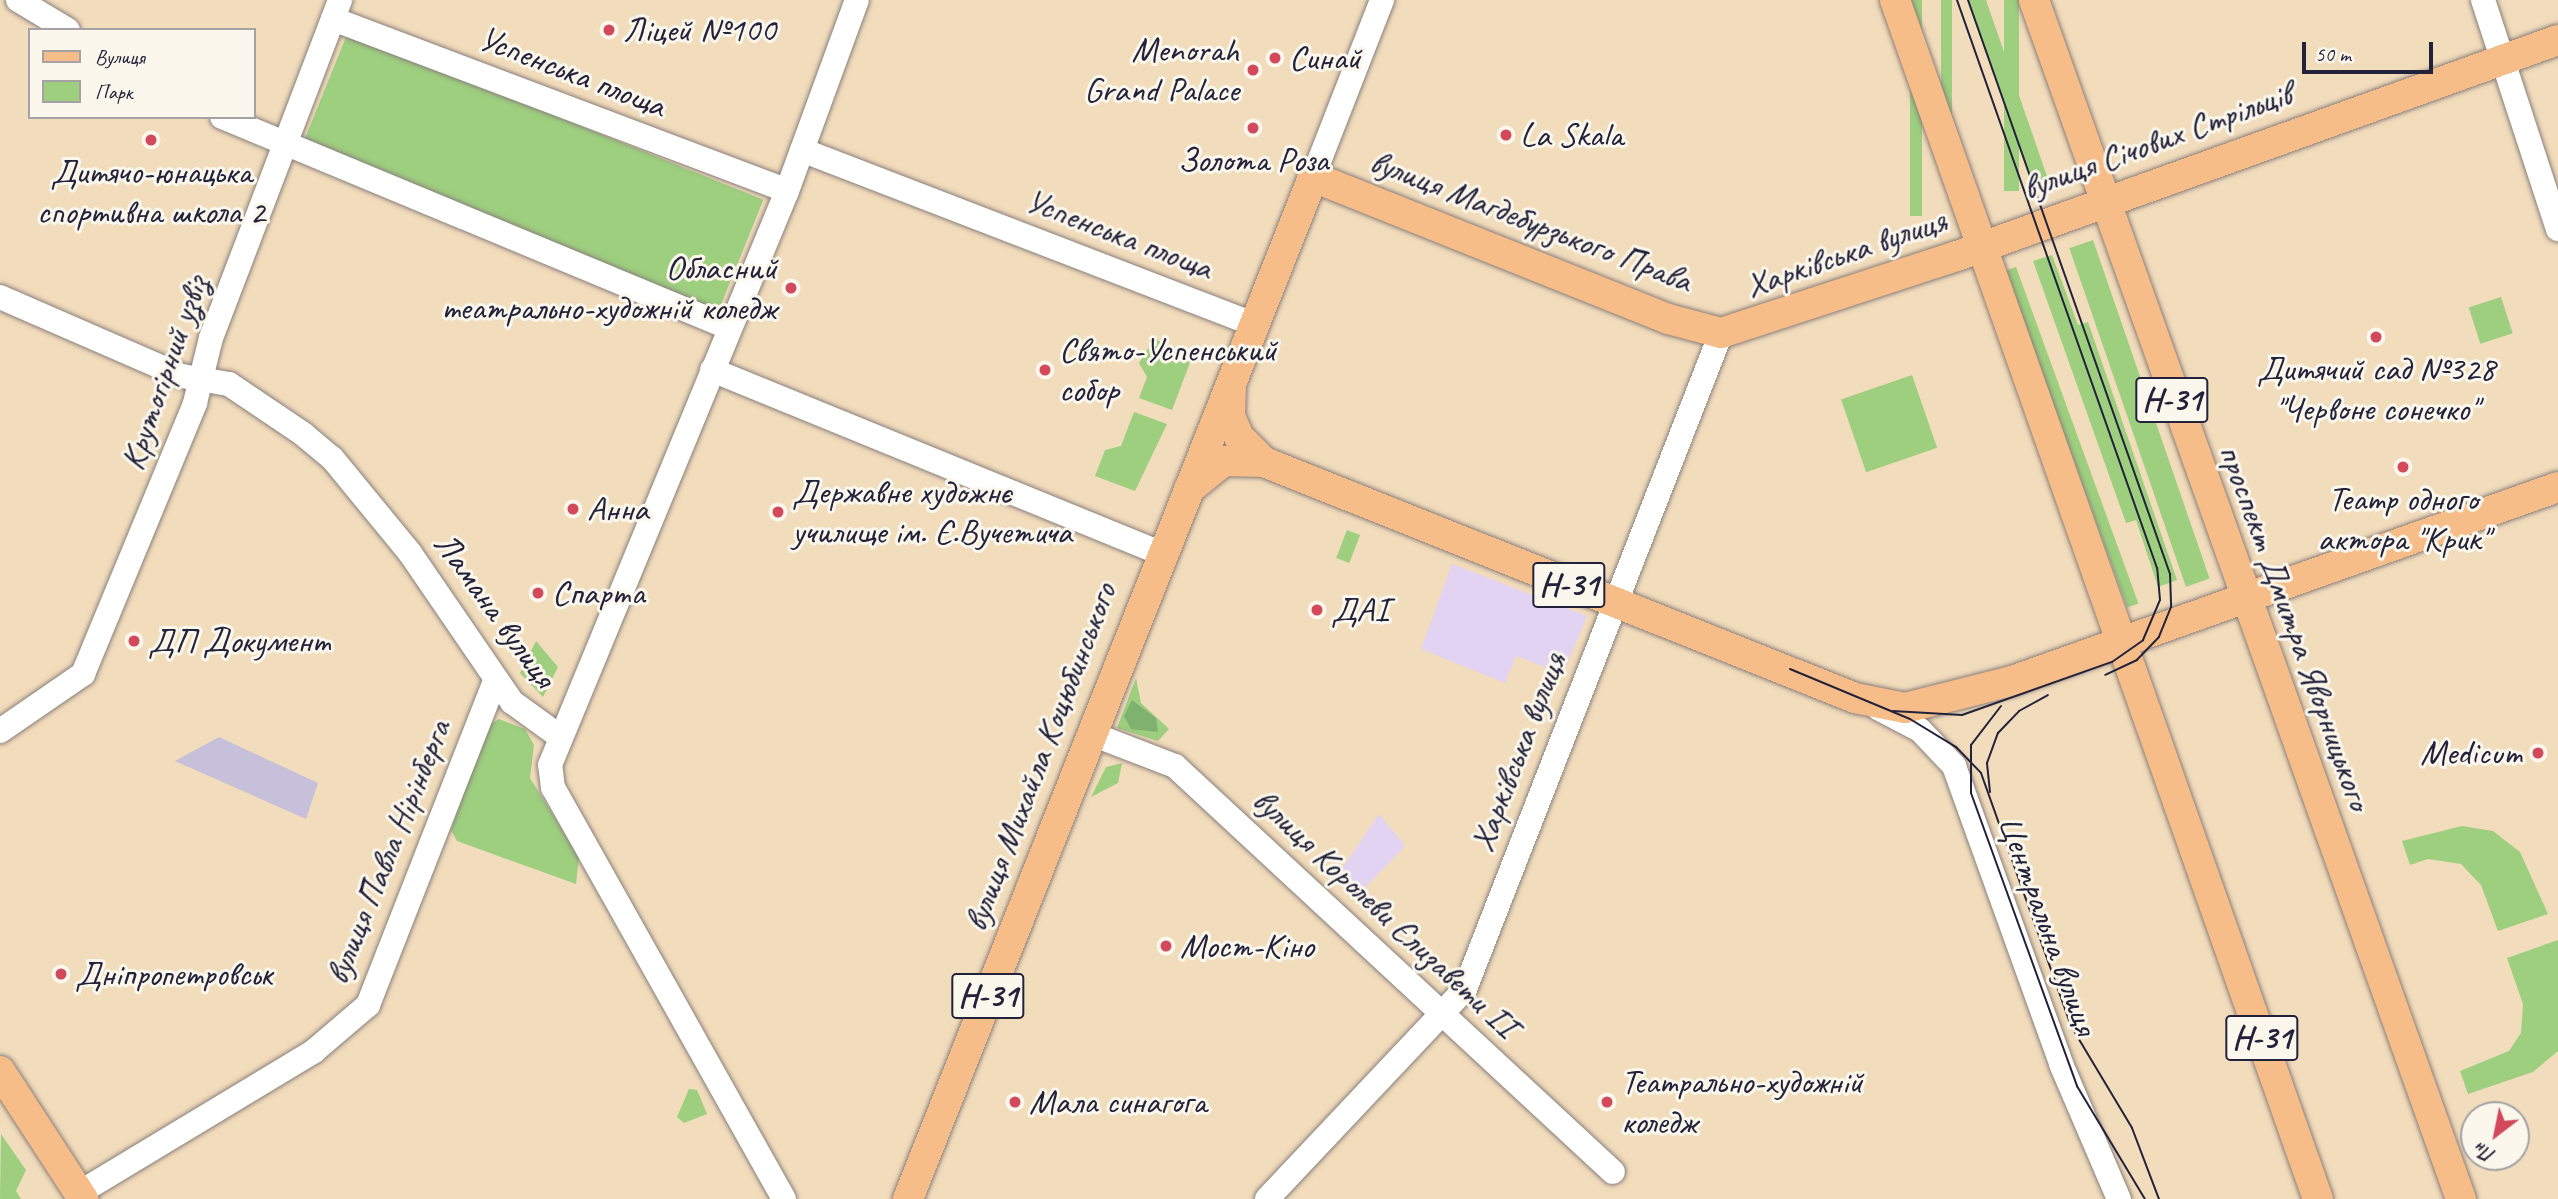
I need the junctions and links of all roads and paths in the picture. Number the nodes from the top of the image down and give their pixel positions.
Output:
1 (18, 0) edge
2 (857, 0) edge
3 (1382, 0) edge
4 (1895, 0) edge
5 (2034, 0) edge
6 (2483, 0) edge
7 (336, 9) edge
8 (65, 28) edge
9 (2558, 40) edge
10 (2503, 59) junction
11 (226, 119) edge
12 (283, 147) junction
13 (802, 150) junction
14 (1313, 177) junction
15 (786, 191) junction
16 (2102, 201) junction
17 (2558, 229) edge
18 (1981, 246) junction
19 (0, 297) edge
20 (1254, 324) junction
21 (730, 328) junction
22 (1721, 333) junction
23 (712, 370) junction
24 (204, 376) junction
25 (1232, 378) junction
26 (1264, 462) junction
27 (2558, 487) edge
28 (1181, 497) junction
29 (1161, 553) junction
30 (2244, 599) junction
31 (1616, 603) junction
32 (2122, 643) junction
33 (495, 681) junction
34 (1875, 706) junction
35 (0, 731) edge
36 (1091, 734) junction
37 (559, 736) junction
38 (1443, 1014) junction
39 (0, 1071) edge
40 (1612, 1172) dead end
41 (81, 1196) edge
42 (783, 1199) edge
43 (908, 1199) edge
44 (1267, 1199) edge
45 (2119, 1199) edge
46 (2318, 1199) edge
47 (2461, 1199) edge

1 - 8 street
2 - 13 street
3 - 14 street
4 - 18 main road
5 - 16 main road, проспект Дмитра Яворницького
6 - 10 street
7 - 12 street, Крутогірний узвіз
7 - 15 street, Успенська площа
9 - 10 main road, вулиця Січових Стрільців
10 - 16 main road, вулиця Січових Стрільців
10 - 17 street
11 - 12 street
12 - 21 street
12 - 24 street, Крутогірний узвіз
13 - 15 street
13 - 20 street, Успенська площа
14 - 20 main road, Н-31
14 - 22 main road, вулиця Магдебурзького Права
15 - 21 street
16 - 18 main road, вулиця Січових Стрільців
16 - 30 main road, проспект Дмитра Яворницького / Н-31
18 - 22 main road, Харківська вулиця
18 - 32 main road
19 - 24 street, Ламана вулиця
20 - 25 main road, Н-31
21 - 23 street
22 - 31 street, Харківська вулиця
23 - 29 street
23 - 37 street
24 - 33 street, Ламана вулиця
24 - 35 street, Крутогірний узвіз
25 - 26 main road
25 - 28 main road, Н-31
26 - 28 main road, Н-31
26 - 31 main road, Н-31
27 - 30 main road
28 - 29 main road, вулиця Михайла Коцюбинського / Н-31
29 - 36 main road, вулиця Михайла Коцюбинського / Н-31
30 - 32 main road
30 - 47 main road, проспект Дмитра Яворницького / Н-31
31 - 34 main road, Н-31
31 - 38 street, Харківська вулиця
32 - 34 main road, Н-31
32 - 46 main road, Н-31
33 - 37 street, Ламана вулиця
33 - 41 street, вулиця Павла Нірінберга
34 - 45 street, Центральна вулиця
36 - 38 street, вулиця Королеви Єлизавети ІІ
36 - 43 main road, вулиця Михайла Коцюбинського / Н-31
37 - 42 street, Ламана вулиця
38 - 40 street, вулиця Королеви Єлизавети ІІ
38 - 44 street, Харківська вулиця
39 - 41 main road

